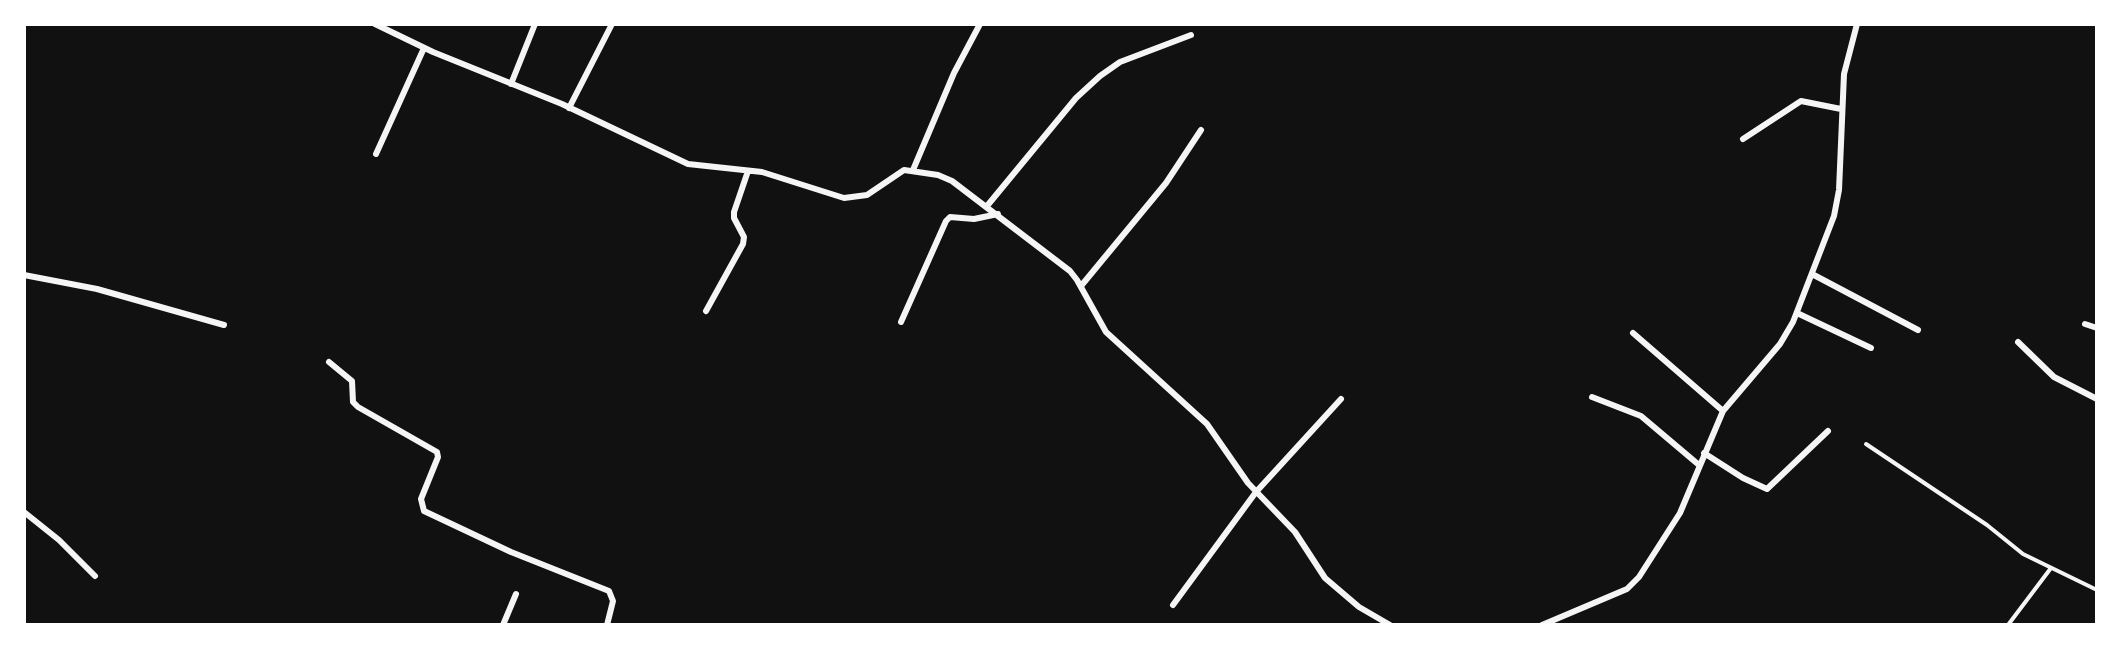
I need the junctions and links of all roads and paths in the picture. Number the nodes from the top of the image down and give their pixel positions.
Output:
1 (376, 24) edge
2 (535, 24) edge
3 (612, 24) edge
4 (980, 24) edge
5 (1857, 24) edge
6 (1191, 35) dead end
7 (424, 48) junction
8 (511, 84) junction
9 (569, 108) junction
10 (1841, 109) junction
11 (1201, 130) dead end
12 (1743, 139) dead end
13 (376, 154) dead end
14 (912, 170) junction
15 (748, 171) junction
16 (987, 206) junction
17 (998, 214) junction
18 (1812, 274) junction
19 (24, 275) edge
20 (1081, 286) junction
21 (706, 311) dead end
22 (1797, 313) junction
23 (901, 322) dead end
24 (2085, 324) dead end
25 (225, 325) dead end
26 (2097, 328) edge
27 (1918, 330) dead end
28 (1633, 333) dead end
29 (2018, 342) dead end
30 (1871, 348) dead end
31 (329, 362) dead end
32 (1592, 397) dead end
33 (1341, 399) dead end
34 (2097, 399) edge
35 (1723, 411) junction
36 (1828, 431) dead end
37 (1866, 444) dead end
38 (1704, 453) junction
39 (1699, 465) junction
40 (1256, 492) junction
41 (24, 512) edge
42 (2051, 568) junction
43 (95, 576) dead end
44 (2097, 590) edge
45 (516, 594) dead end
46 (1173, 605) dead end
47 (503, 625) edge
48 (607, 625) edge
49 (1390, 625) edge
50 (1542, 625) edge
51 (2008, 625) edge

1 - 7 street
2 - 8 street
3 - 9 street
4 - 14 street
5 - 10 street
6 - 16 street
7 - 8 street
7 - 13 street
8 - 9 street
9 - 15 street
10 - 12 street
10 - 18 street
11 - 20 street
14 - 15 street
14 - 16 street
15 - 21 street
16 - 17 street
17 - 20 street
17 - 23 street
18 - 22 street
18 - 27 street
19 - 25 street
20 - 40 street
22 - 30 street
22 - 35 street
24 - 26 street
28 - 35 street
29 - 34 street
31 - 48 street
32 - 39 street
33 - 40 street
35 - 38 street
36 - 38 street
37 - 42 lane
38 - 39 street
39 - 50 street
40 - 46 street
40 - 49 street
41 - 43 street
42 - 44 lane
42 - 51 lane
45 - 47 street

